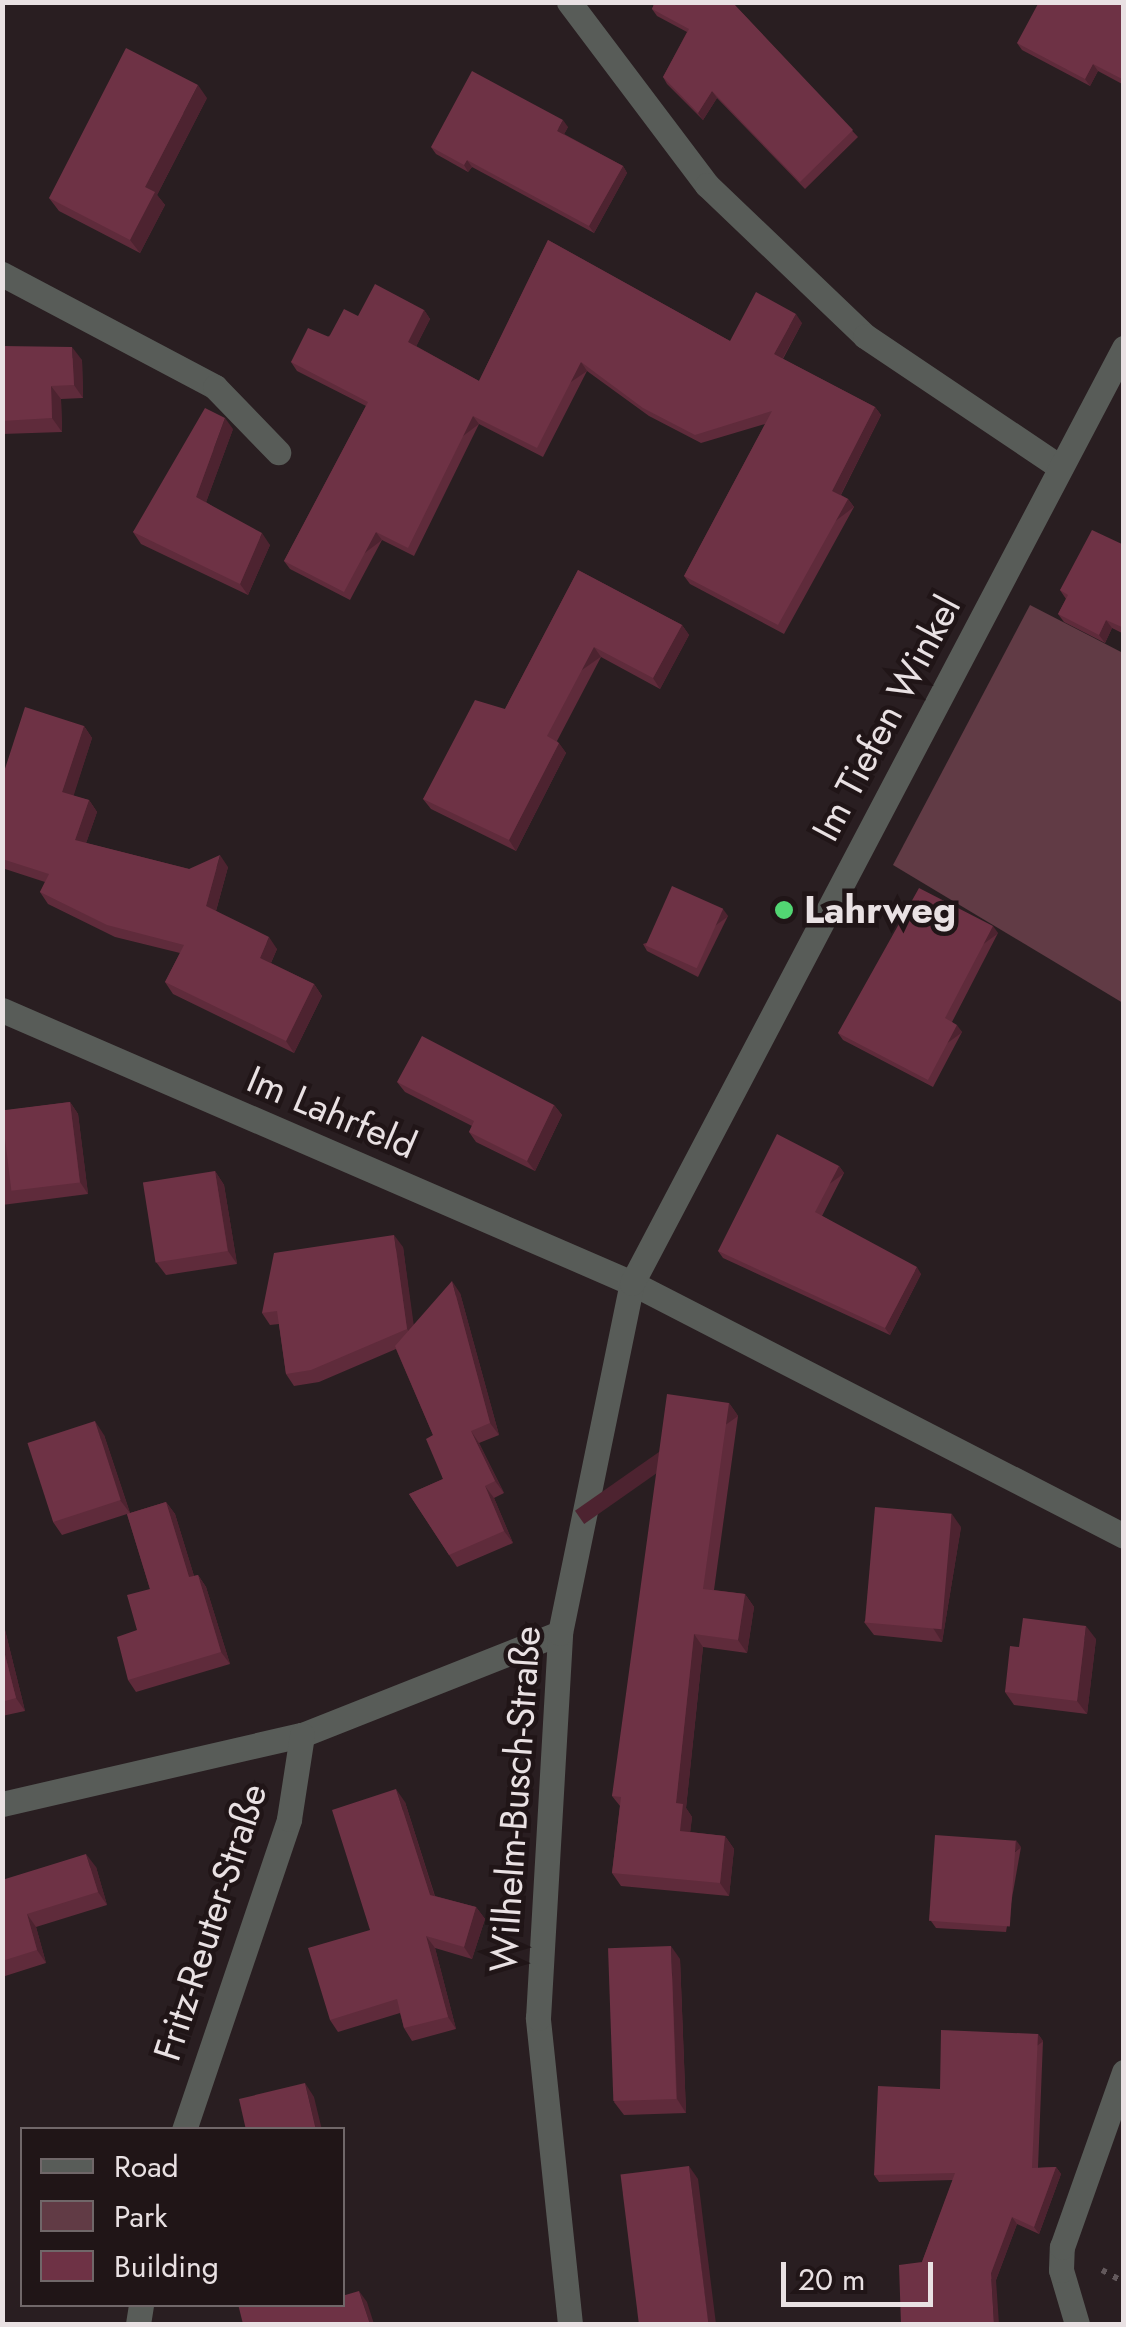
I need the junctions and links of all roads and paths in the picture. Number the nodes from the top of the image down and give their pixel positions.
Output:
1 (569, 2) edge
2 (2, 274) edge
3 (1124, 348) edge
4 (278, 452) dead end
5 (1060, 467) junction
6 (2, 1010) edge
7 (632, 1284) junction
8 (1124, 1536) edge
9 (560, 1633) junction
10 (302, 1736) junction
11 (2, 1804) edge
12 (1124, 2072) edge
13 (185, 2127) edge
14 (570, 2324) edge
15 (1077, 2324) edge

1 - 5 street
2 - 4 street
3 - 5 street, Im Tiefen Winkel
5 - 7 street, Im Tiefen Winkel
6 - 7 street, Im Lahrfeld
7 - 8 street
7 - 9 street, Wilhelm-Busch-Straße
9 - 10 street
9 - 14 street, Wilhelm-Busch-Straße
10 - 11 street
10 - 13 street, Fritz-Reuter-Straße
12 - 15 street

